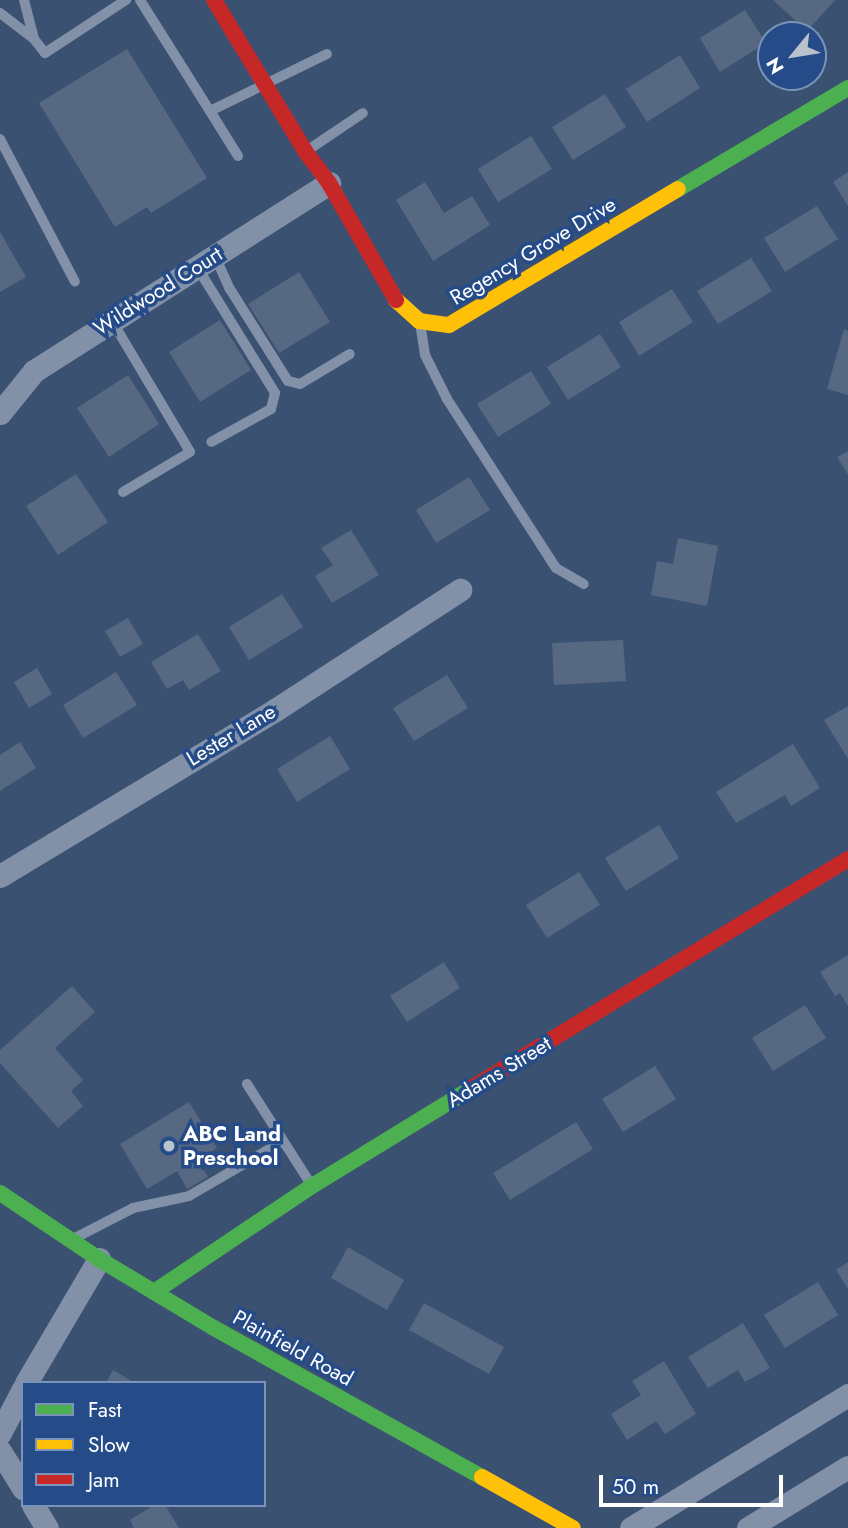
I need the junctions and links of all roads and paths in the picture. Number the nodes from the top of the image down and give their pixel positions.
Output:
1 (24, 0) edge
2 (126, 0) edge
3 (139, 0) edge
4 (214, 0) edge
5 (0, 13) edge
6 (34, 39) junction
7 (327, 54) dead end
8 (267, 86) junction
9 (848, 89) edge
10 (210, 111) junction
11 (363, 113) dead end
12 (0, 139) edge
13 (305, 151) junction
14 (238, 156) dead end
15 (329, 183) junction
16 (206, 261) junction
17 (75, 282) dead end
18 (112, 321) junction
19 (419, 321) junction
20 (350, 354) dead end
21 (0, 413) edge
22 (211, 442) dead end
23 (123, 492) dead end
24 (584, 584) dead end
25 (460, 590) dead end
26 (848, 859) edge
27 (0, 876) edge
28 (247, 1084) dead end
29 (283, 1141) junction
30 (312, 1186) junction
31 (0, 1193) edge
32 (71, 1240) junction
33 (99, 1259) junction
34 (155, 1292) junction
35 (27, 1381) edge
36 (21, 1393) edge
37 (848, 1395) edge
38 (0, 1433) edge
39 (0, 1451) edge
40 (848, 1467) edge
41 (21, 1485) edge
42 (34, 1507) edge
43 (47, 1528) edge
44 (573, 1528) edge
45 (631, 1528) edge
46 (748, 1528) edge

1 - 6 lane
2 - 6 lane
3 - 10 lane
4 - 8 street
5 - 6 lane
7 - 8 lane
8 - 10 lane
8 - 13 street
9 - 19 street, Regency Grove Drive
10 - 14 lane
11 - 13 lane
12 - 17 lane
13 - 15 street
15 - 16 street, Wildwood Court
15 - 19 street
16 - 18 street, Wildwood Court
16 - 20 lane
16 - 22 lane
18 - 21 street, Wildwood Court
18 - 23 lane
19 - 24 lane
25 - 27 street, Lester Lane
26 - 30 street, Adams Street
28 - 29 lane
29 - 30 lane
29 - 32 lane
30 - 34 street, Adams Street
31 - 32 street, Plainfield Road
32 - 33 street, Plainfield Road
33 - 34 street, Plainfield Road
33 - 35 street
34 - 44 street, Plainfield Road
36 - 38 street
37 - 45 street
39 - 41 street
40 - 46 street
42 - 43 street

